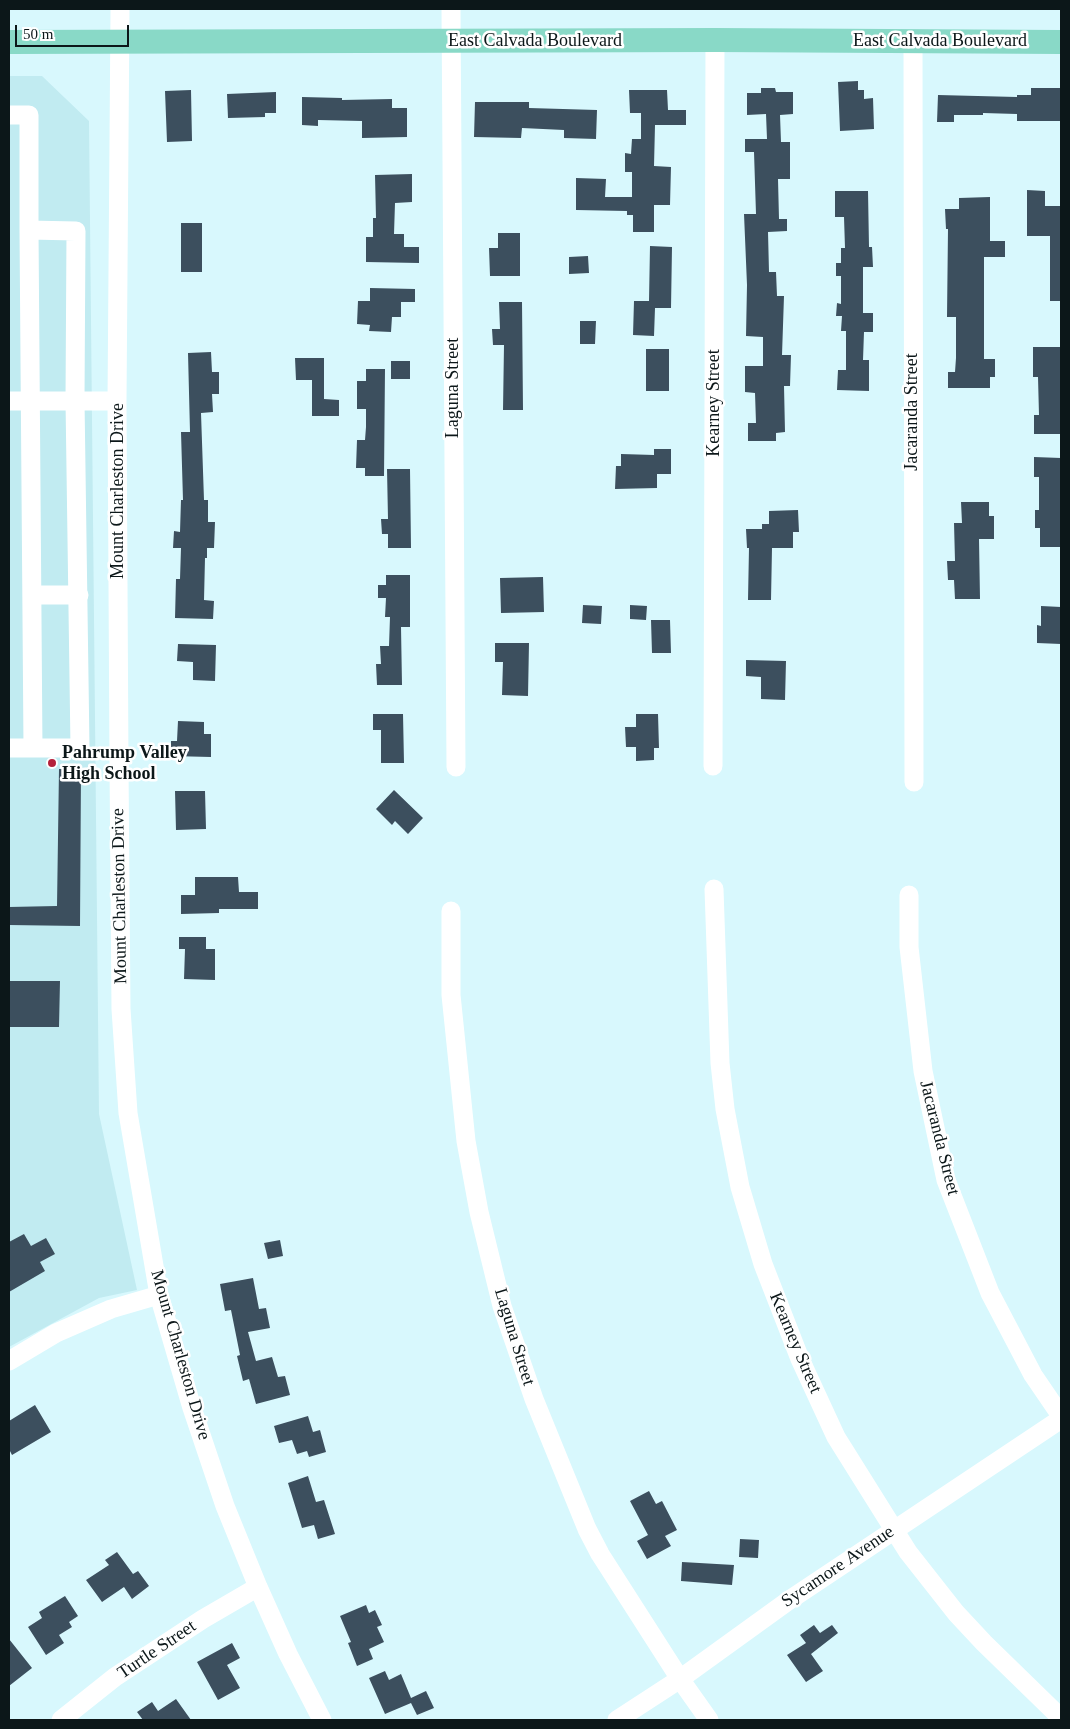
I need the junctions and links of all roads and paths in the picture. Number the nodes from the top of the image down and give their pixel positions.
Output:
1 (120, 9) edge
2 (451, 9) edge
3 (715, 40) junction
4 (120, 41) junction
5 (451, 41) junction
6 (913, 41) junction
7 (9, 42) edge
8 (1061, 42) edge
9 (9, 115) edge
10 (30, 230) junction
11 (75, 400) junction
12 (117, 400) junction
13 (9, 401) edge
14 (31, 401) junction
15 (32, 594) junction
16 (78, 595) junction
17 (9, 748) edge
18 (33, 748) junction
19 (456, 766) dead end
20 (713, 766) dead end
21 (914, 782) dead end
22 (714, 889) dead end
23 (909, 896) dead end
24 (451, 911) dead end
25 (159, 1295) junction
26 (9, 1361) edge
27 (1061, 1417) edge
28 (893, 1530) junction
29 (258, 1587) junction
30 (680, 1679) junction
31 (1061, 1718) edge
32 (61, 1720) edge
33 (322, 1720) edge
34 (617, 1720) edge
35 (709, 1720) edge

1 - 4 street, Mount Charleston Drive
2 - 5 street, Laguna Street
3 - 5 main road, East Calvada Boulevard
3 - 6 main road, East Calvada Boulevard
3 - 20 street, Kearney Street
4 - 5 main road, East Calvada Boulevard
4 - 7 main road, East Calvada Boulevard
4 - 12 street, Mount Charleston Drive
5 - 19 street, Laguna Street
6 - 8 main road, East Calvada Boulevard
6 - 21 street, Jacaranda Street
9 - 10 street
10 - 11 street
10 - 14 street
11 - 12 street
11 - 14 street
11 - 16 street
12 - 25 street, Mount Charleston Drive
13 - 14 street
14 - 15 street
15 - 16 street
15 - 18 street
16 - 18 street
17 - 18 street
22 - 28 street, Kearney Street
23 - 27 street, Jacaranda Street
24 - 30 street, Laguna Street
25 - 26 street
25 - 29 street, Mount Charleston Drive
27 - 28 street, Sycamore Avenue
28 - 30 street, Sycamore Avenue
28 - 31 street, Kearney Street
29 - 32 street, Turtle Street
29 - 33 street, Mount Charleston Drive
30 - 34 street, Sycamore Avenue
30 - 35 street, Laguna Street

